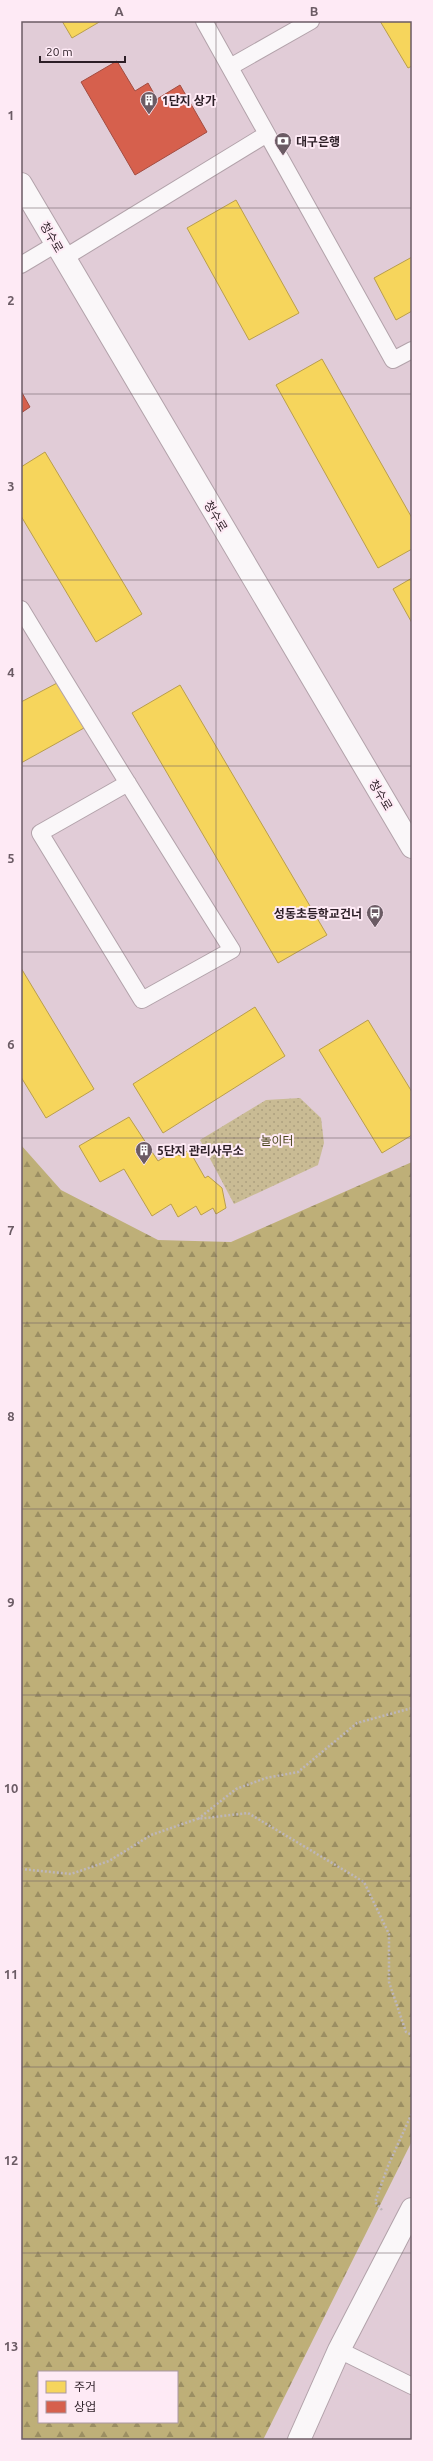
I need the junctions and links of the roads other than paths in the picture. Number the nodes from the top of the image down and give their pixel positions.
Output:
1 (204, 21) edge
2 (311, 21) edge
3 (230, 67) junction
4 (267, 134) junction
5 (21, 184) edge
6 (60, 251) junction
7 (21, 265) edge
8 (412, 350) edge
9 (21, 609) edge
10 (128, 783) junction
11 (412, 847) edge
12 (412, 2209) edge
13 (339, 2350) junction
14 (412, 2386) edge
15 (299, 2440) edge

1 - 3 lane
2 - 3 lane
3 - 4 lane
4 - 6 lane
4 - 8 lane
5 - 6 main road, 청수로
6 - 7 lane
6 - 11 main road, 청수로
9 - 10 lane
10 - 10 lane
12 - 13 main road
13 - 14 lane
13 - 15 main road

